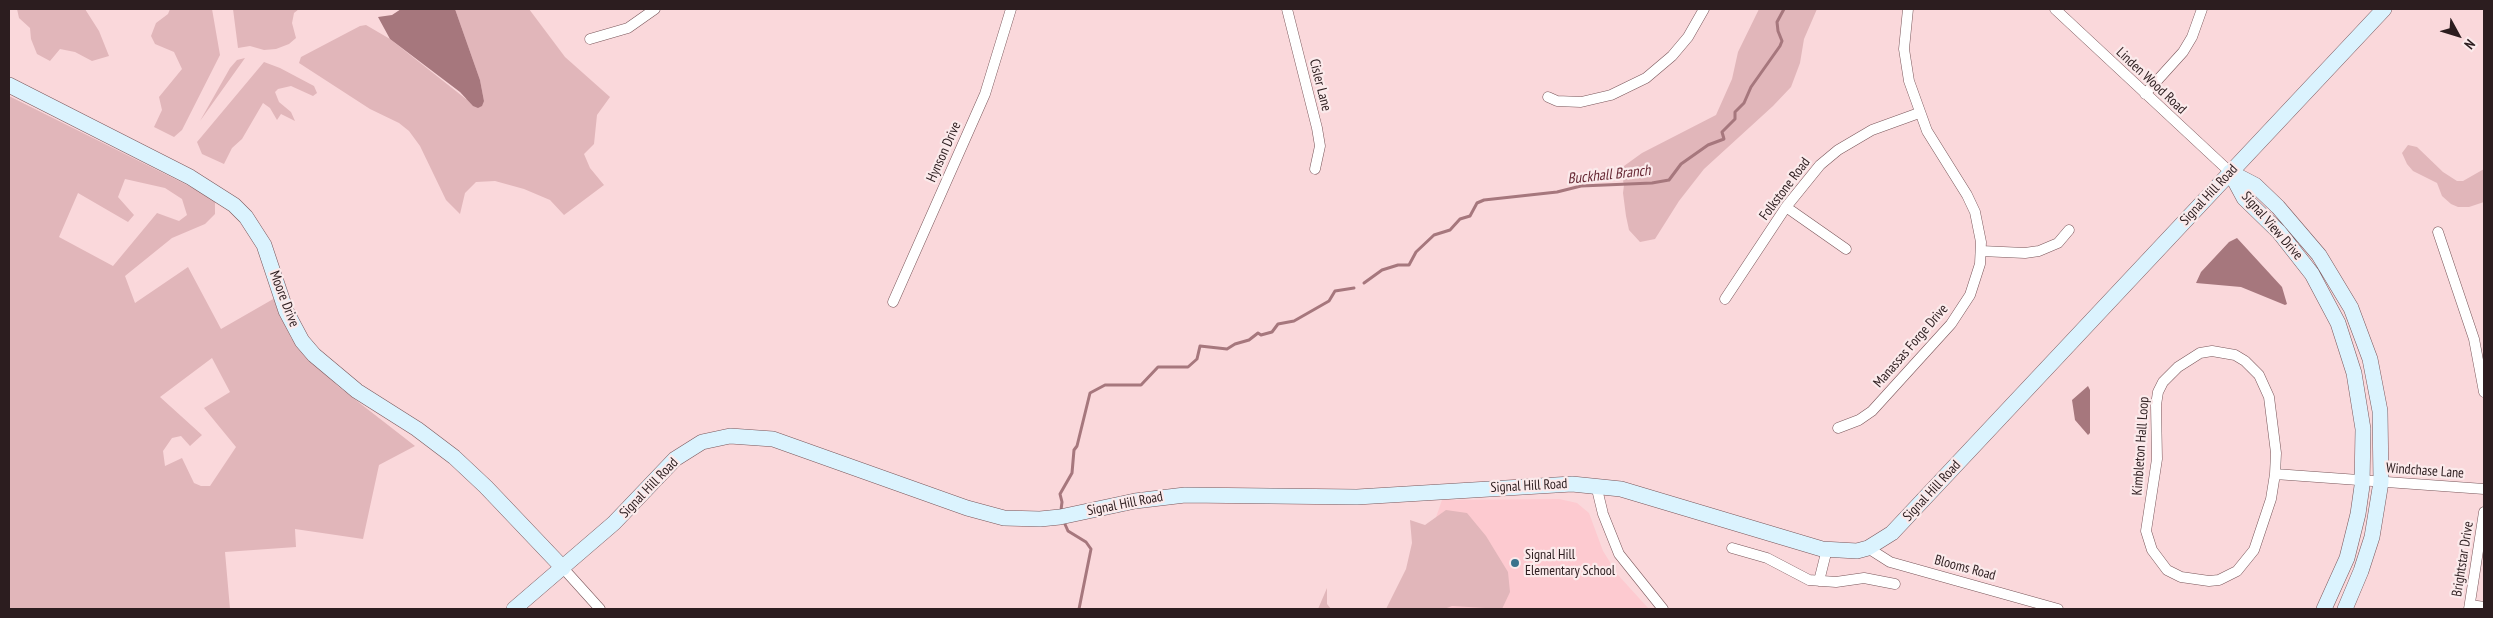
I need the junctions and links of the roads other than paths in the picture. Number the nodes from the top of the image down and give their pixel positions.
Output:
1 (655, 9) edge
2 (1012, 9) edge
3 (1287, 9) edge
4 (1704, 9) edge
5 (1908, 9) edge
6 (2055, 9) edge
7 (2202, 9) edge
8 (2384, 9) edge
9 (590, 39) dead end
10 (9, 85) edge
11 (2145, 94) junction
12 (1548, 97) dead end
13 (1919, 113) junction
14 (1315, 169) dead end
15 (2230, 172) junction
16 (1786, 207) junction
17 (2069, 230) dead end
18 (2438, 232) dead end
19 (1846, 249) dead end
20 (1981, 251) junction
21 (1725, 299) dead end
22 (893, 302) dead end
23 (2482, 365) edge
24 (2484, 392) edge
25 (1838, 428) dead end
26 (2276, 474) junction
27 (2363, 480) junction
28 (2381, 482) junction
29 (1596, 485) junction
30 (2484, 489) edge
31 (2484, 512) edge
32 (1732, 548) dead end
33 (1868, 548) junction
34 (1827, 549) junction
35 (563, 568) junction
36 (1819, 581) junction
37 (1895, 584) dead end
38 (2470, 607) edge
39 (2484, 607) edge
40 (514, 609) edge
41 (600, 609) edge
42 (1663, 609) edge
43 (2058, 609) edge
44 (2324, 609) edge
45 (2345, 609) edge

1 - 9 street
2 - 22 street, Hynson Drive
3 - 14 street, Cisler Lane
4 - 12 street
5 - 13 street, Manassas Forge Drive
6 - 11 street, Linden Wood Road
7 - 11 street
8 - 15 main road, Signal Hill Road
10 - 35 main road, Moore Drive
11 - 15 street, Linden Wood Road
13 - 16 street, Folkstone Road
13 - 20 street, Manassas Forge Drive
15 - 27 main road, Signal View Drive
15 - 28 main road, Signal View Drive
15 - 33 main road, Signal Hill Road
16 - 19 street
16 - 21 street, Folkstone Road
17 - 20 street
18 - 23 street
20 - 25 street, Manassas Forge Drive
23 - 24 street
26 - 26 street, Kimbleton Hall Loop
26 - 27 street, Windchase Lane
27 - 28 street, Windchase Lane
27 - 44 main road, Signal View Drive
28 - 30 street, Windchase Lane
28 - 45 main road, Signal View Drive
29 - 34 main road, Signal Hill Road
29 - 35 main road, Signal Hill Road
29 - 42 street
31 - 38 street, Brightstar Drive
32 - 36 street
33 - 34 main road, Signal Hill Road
33 - 43 street, Blooms Road
34 - 36 street
35 - 40 main road, Signal Hill Road
35 - 41 street
36 - 37 street
38 - 39 street

